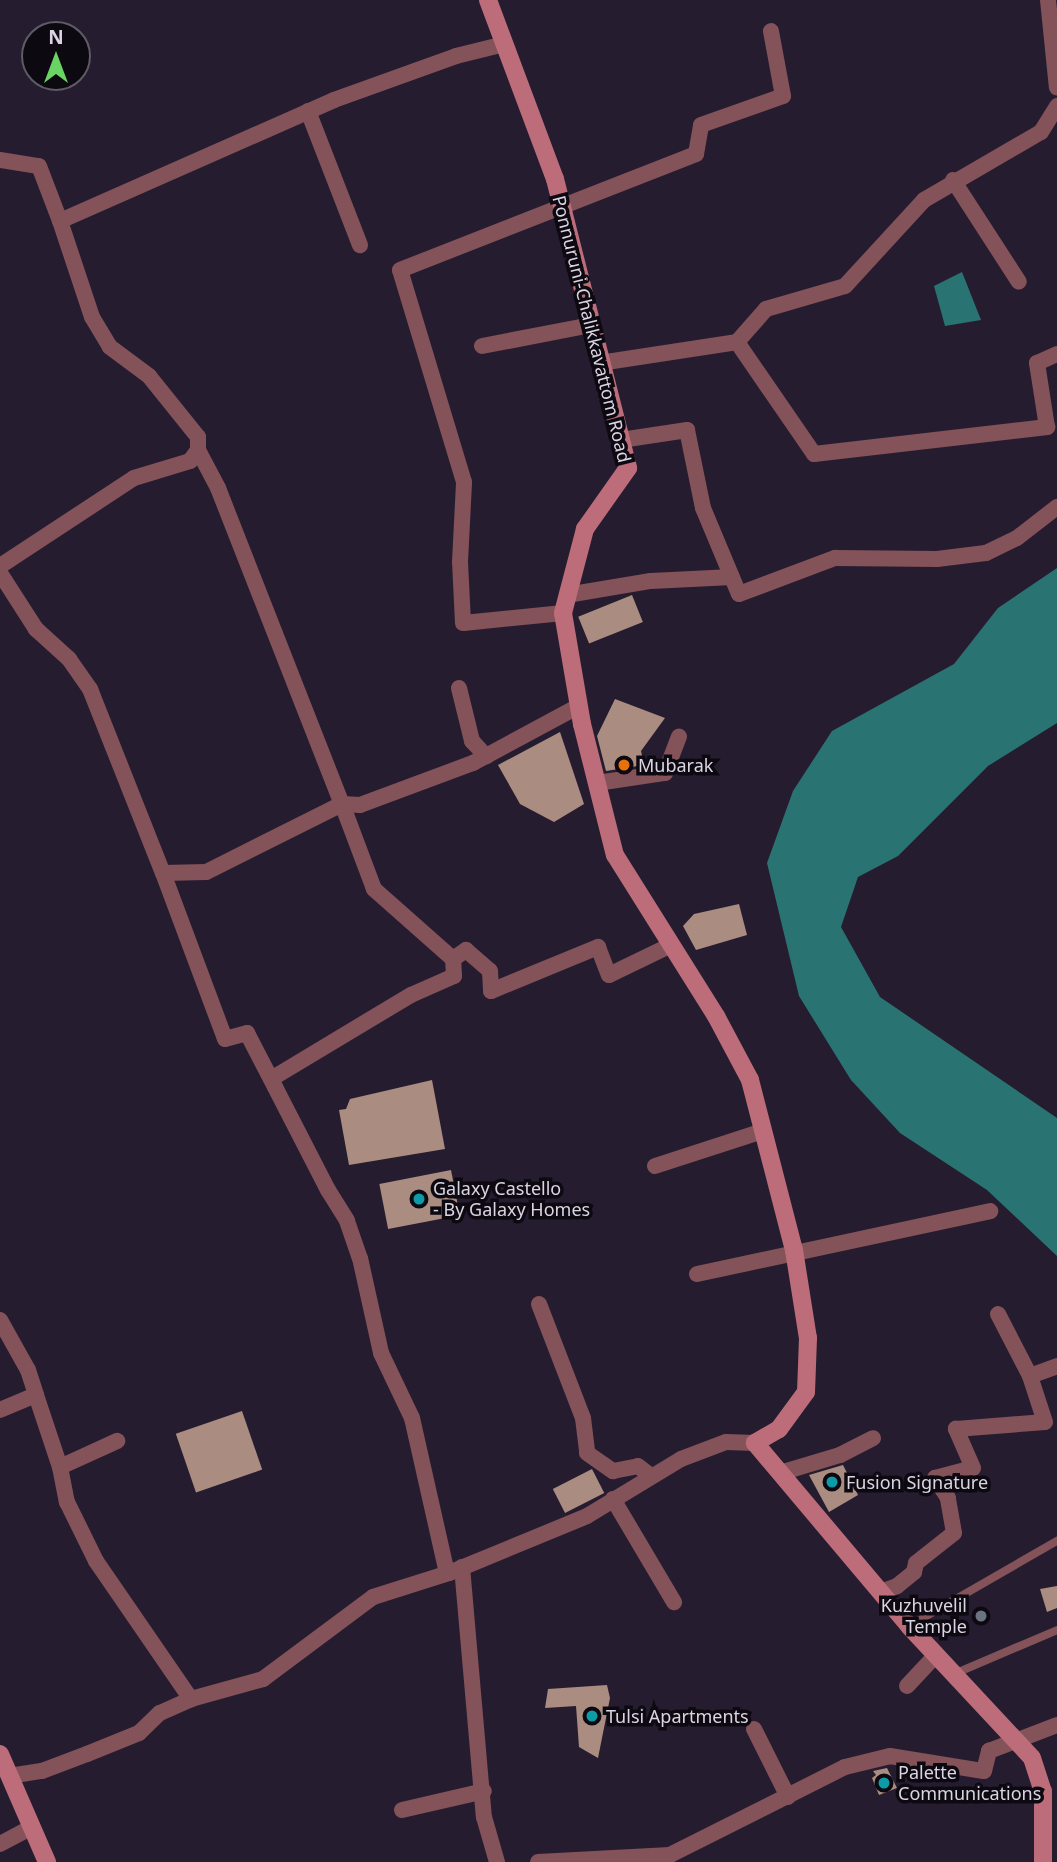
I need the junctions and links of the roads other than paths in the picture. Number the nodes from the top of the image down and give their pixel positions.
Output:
1 (488, 0) edge
2 (1048, 0) edge
3 (771, 31) dead end
4 (505, 44) junction
5 (1057, 88) edge
6 (1057, 106) edge
7 (308, 111) junction
8 (0, 160) edge
9 (953, 180) junction
10 (562, 208) junction
11 (60, 221) junction
12 (360, 245) dead end
13 (1019, 282) dead end
14 (591, 325) junction
15 (737, 342) junction
16 (482, 346) dead end
17 (1057, 354) edge
18 (600, 363) junction
19 (1052, 426) edge
20 (621, 440) junction
21 (198, 450) junction
22 (1057, 507) edge
23 (0, 566) edge
24 (0, 573) edge
25 (732, 578) junction
26 (565, 604) junction
27 (459, 688) dead end
28 (579, 706) junction
29 (679, 737) dead end
30 (486, 756) junction
31 (597, 783) junction
32 (342, 804) junction
33 (163, 873) junction
34 (671, 945) junction
35 (453, 959) junction
36 (271, 1079) junction
37 (764, 1130) junction
38 (655, 1166) dead end
39 (990, 1211) dead end
40 (794, 1250) junction
41 (697, 1274) dead end
42 (539, 1304) dead end
43 (998, 1314) dead end
44 (0, 1320) edge
45 (1057, 1366) edge
46 (1030, 1376) junction
47 (36, 1395) junction
48 (0, 1410) edge
49 (1051, 1422) edge
50 (873, 1438) dead end
51 (117, 1441) dead end
52 (755, 1443) junction
53 (60, 1467) junction
54 (780, 1473) junction
55 (651, 1476) junction
56 (613, 1499) junction
57 (1057, 1541) edge
58 (454, 1570) junction
59 (880, 1592) junction
60 (674, 1602) dead end
61 (909, 1626) junction
62 (1057, 1630) edge
63 (936, 1655) junction
64 (954, 1674) junction
65 (907, 1686) dead end
66 (191, 1699) junction
67 (1057, 1725) edge
68 (754, 1729) dead end
69 (1018, 1744) junction
70 (0, 1754) edge
71 (9, 1776) junction
72 (1050, 1790) edge
73 (484, 1791) junction
74 (788, 1797) junction
75 (402, 1810) dead end
76 (32, 1827) junction
77 (0, 1844) edge
78 (671, 1858) edge
79 (548, 1861) edge
80 (47, 1862) edge
81 (497, 1862) edge
82 (1043, 1862) edge

1 - 4 street, Ponnuruni-Chalikkavattom Road
2 - 5 street
3 - 10 street
4 - 7 street
4 - 10 street, Ponnuruni-Chalikkavattom Road
6 - 9 street
7 - 11 street
7 - 12 street
8 - 11 street
9 - 13 street
9 - 15 street
10 - 14 street, Ponnuruni-Chalikkavattom Road
10 - 26 street
11 - 21 street
14 - 16 street
14 - 18 street, Ponnuruni-Chalikkavattom Road
15 - 18 street
15 - 19 street
17 - 19 street
18 - 20 street, Ponnuruni-Chalikkavattom Road
20 - 25 street
20 - 26 street, Ponnuruni-Chalikkavattom Road
21 - 23 street
21 - 32 street
22 - 25 street
24 - 33 street
25 - 26 street
26 - 28 street, Ponnuruni-Chalikkavattom Road
27 - 30 street
28 - 30 street
28 - 31 street, Ponnuruni-Chalikkavattom Road
29 - 31 street
30 - 32 street
31 - 34 street, Ponnuruni-Chalikkavattom Road
32 - 33 street
32 - 35 street
33 - 36 street
34 - 35 street
34 - 37 street, Ponnuruni-Chalikkavattom Road
35 - 36 street
36 - 58 street
37 - 38 street
37 - 40 street, Ponnuruni-Chalikkavattom Road
39 - 40 street
40 - 41 street
40 - 52 street, Ponnuruni-Chalikkavattom Road
42 - 55 street
43 - 46 street
44 - 47 street
45 - 46 street
46 - 49 street
47 - 48 street
47 - 53 street
49 - 59 street
50 - 54 street
51 - 53 street
52 - 54 street
52 - 55 street
53 - 66 street
54 - 59 street
55 - 56 street
56 - 58 street
56 - 60 street
57 - 61 lane
58 - 66 street
58 - 73 street
59 - 61 street
61 - 63 street
62 - 64 lane
63 - 64 street
63 - 65 street
64 - 69 street
66 - 71 street
67 - 69 street
68 - 74 street
69 - 72 street
69 - 74 street
70 - 71 street
71 - 76 street
72 - 82 street
73 - 75 street
73 - 81 street
74 - 78 street
76 - 77 street
76 - 80 street
78 - 79 street

